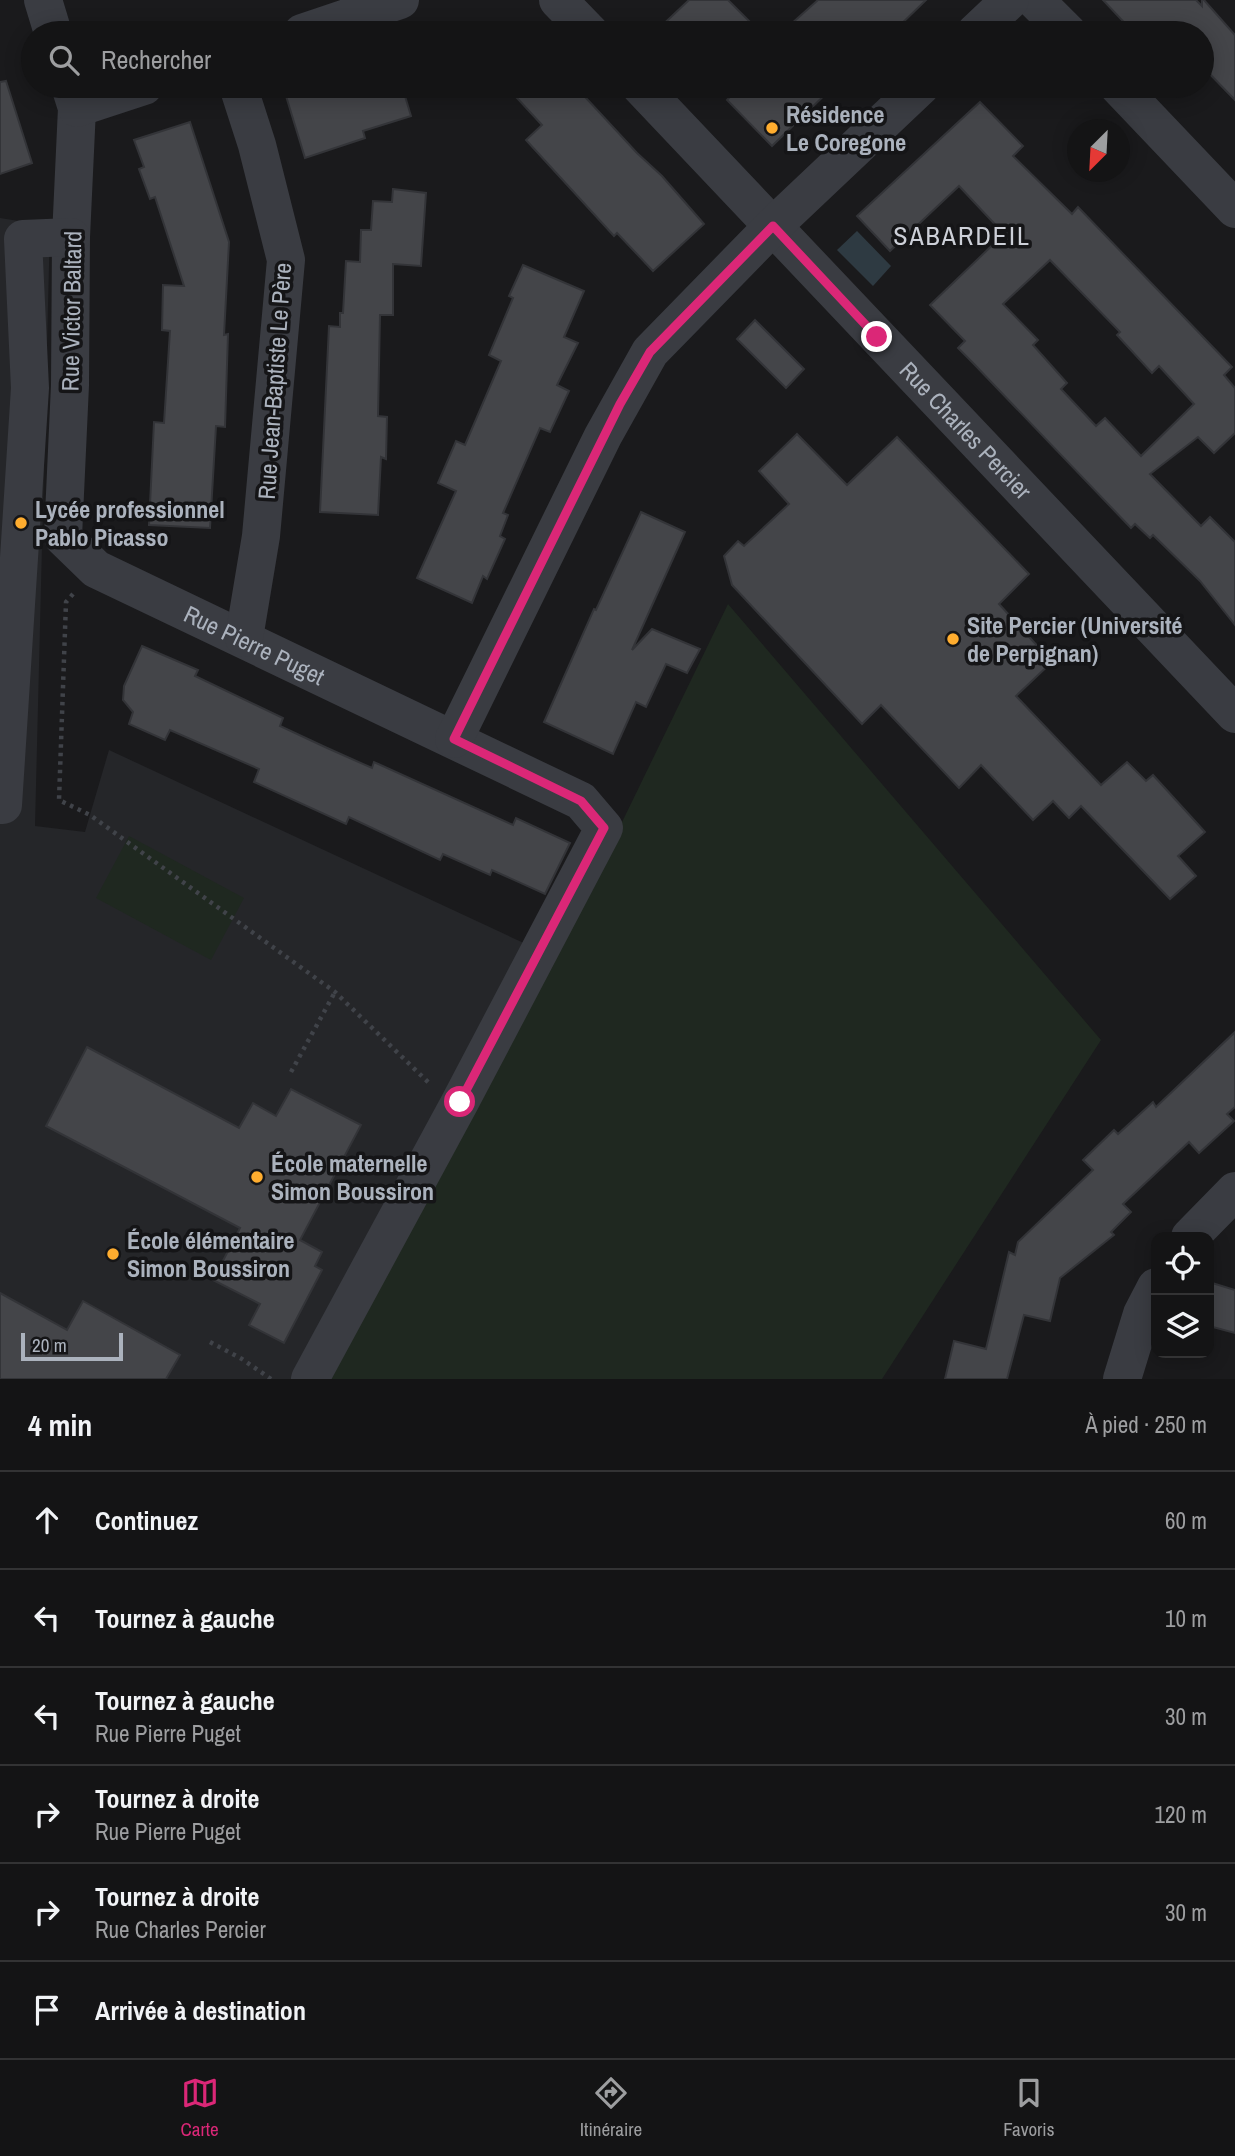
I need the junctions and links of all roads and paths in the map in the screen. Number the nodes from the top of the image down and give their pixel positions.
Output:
1 (43, 0) edge
2 (400, 0) edge
3 (558, 0) edge
4 (1010, 0) edge
5 (1035, 0) edge
6 (49, 21) edge
7 (338, 21) edge
8 (578, 21) edge
9 (988, 21) edge
10 (1056, 21) edge
11 (74, 98) edge
12 (242, 98) edge
13 (651, 98) edge
14 (908, 98) edge
15 (1129, 98) edge
16 (1235, 209) edge
17 (773, 226) junction
18 (72, 237) junction
19 (12, 238) edge
20 (63, 537) joint
21 (96, 569) junction
22 (244, 638) junction
23 (1235, 714) edge
24 (454, 739) junction
25 (0, 805) edge
26 (335, 992) junction
27 (291, 1072) dead end
28 (460, 1102) junction
29 (1231, 1199) edge
30 (1195, 1232) edge
31 (1152, 1295) edge
32 (210, 1342) dead end
33 (271, 1379) edge
34 (310, 1379) edge
35 (1122, 1379) edge

1 - 6 street
2 - 7 street
3 - 8 street
4 - 9 street
5 - 10 street
11 - 18 street, Rue Victor Baltard
12 - 22 street, Rue Jean-Baptiste Le Père
13 - 17 street, Rue Charles Percier
14 - 17 street
15 - 16 street
17 - 23 street, Rue Charles Percier
17 - 24 street
18 - 19 street
18 - 20 street, Rue Victor Baltard
19 - 25 street
20 - 21 street, Rue Pierre Puget
21 - 22 street, Rue Pierre Puget
21 - 26 path
22 - 24 street, Rue Pierre Puget
24 - 28 street, Rue Pierre Puget
26 - 27 path
26 - 28 path
28 - 34 street
29 - 30 street
31 - 35 street
32 - 33 path

